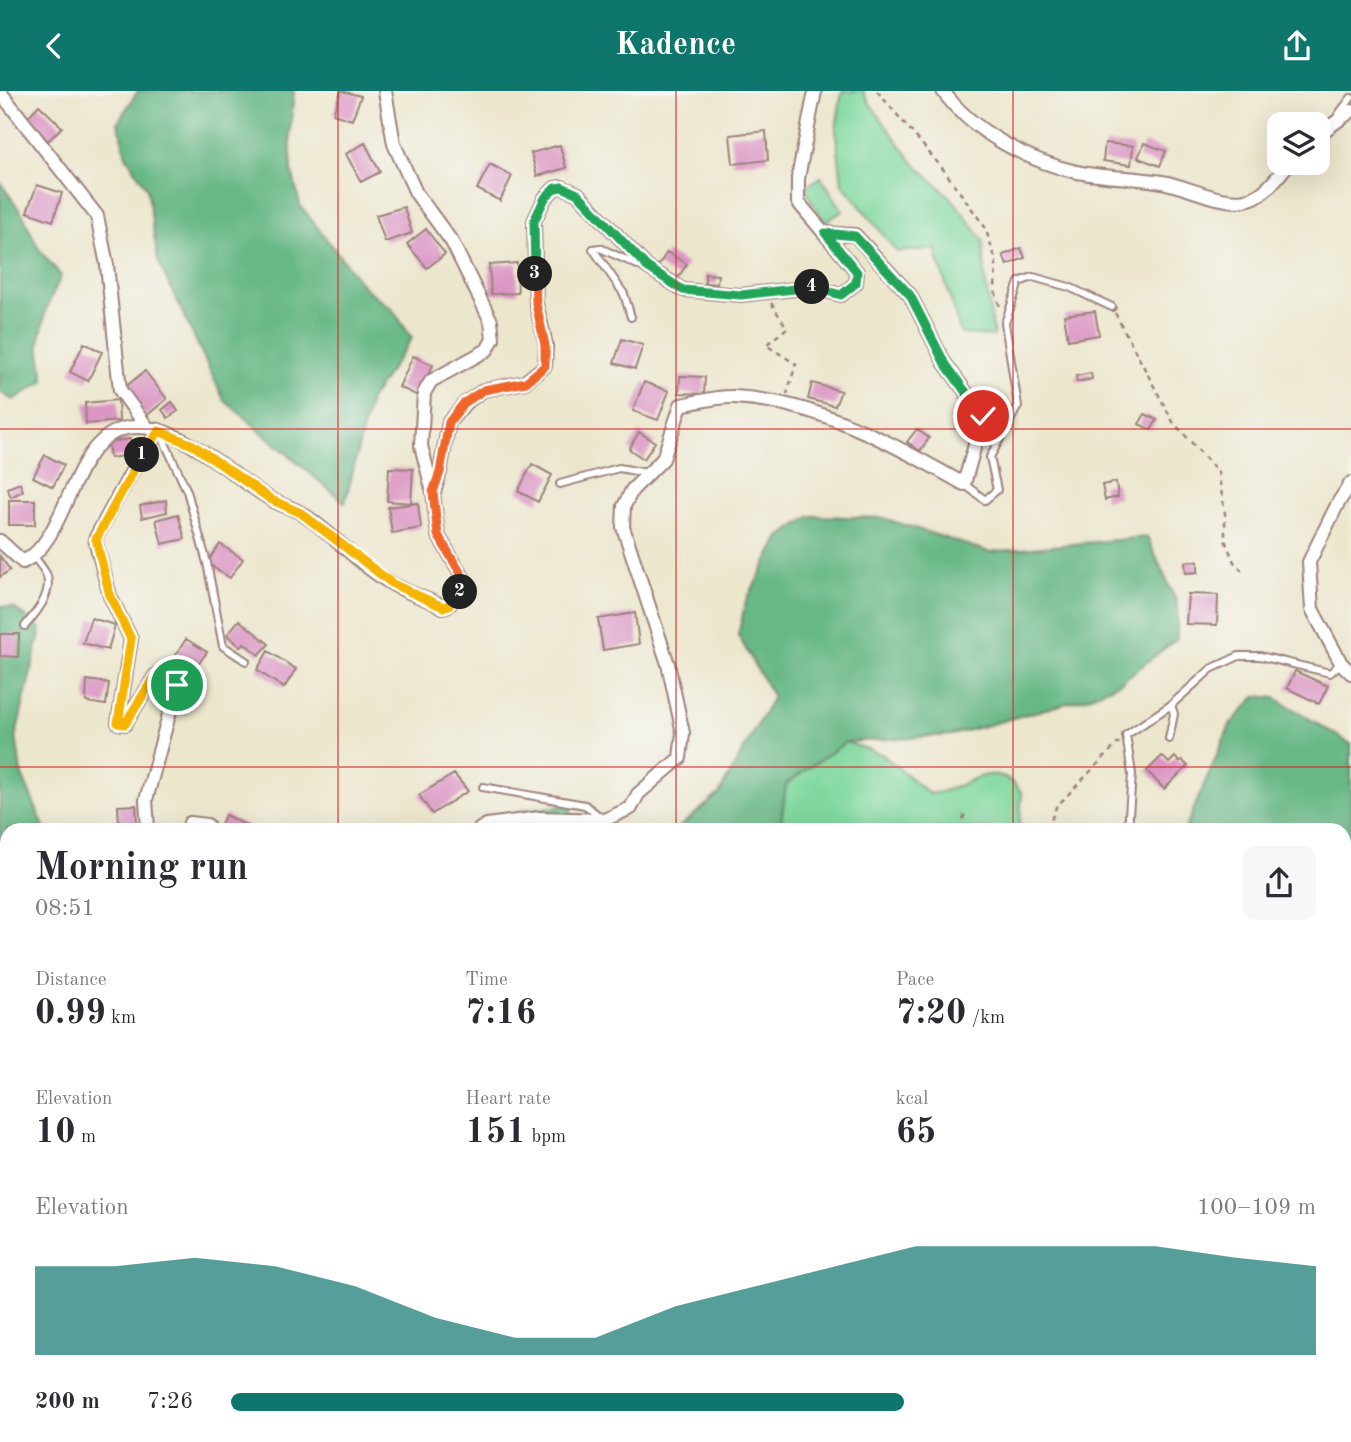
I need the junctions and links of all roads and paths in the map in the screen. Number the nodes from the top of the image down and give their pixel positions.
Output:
1 (385, 91) edge
2 (815, 91) edge
3 (877, 91) edge
4 (943, 91) edge
5 (0, 92) edge
6 (1351, 98) edge
7 (1351, 111) edge
8 (1330, 123) edge
9 (1330, 126) edge
10 (1279, 175) edge
11 (825, 233) junction
12 (647, 267) junction
13 (764, 291) junction
14 (1112, 307) joint
15 (631, 317) dead end
16 (1005, 323) junction
17 (784, 402) junction
18 (153, 429) junction
19 (649, 473) junction
20 (560, 484) dead end
21 (964, 484) junction
22 (1351, 484) edge
23 (433, 492) junction
24 (0, 541) edge
25 (34, 557) junction
26 (1244, 573) dead end
27 (25, 626) dead end
28 (246, 661) dead end
29 (1346, 668) edge
30 (1171, 705) junction
31 (1126, 735) junction
32 (1169, 739) dead end
33 (483, 787) dead end
34 (965, 813) dead end
35 (604, 820) junction
36 (148, 823) edge
37 (502, 823) edge
38 (962, 823) edge
39 (1050, 823) edge
40 (1128, 823) edge

1 - 23 street
2 - 11 street
3 - 16 path
4 - 10 street
5 - 18 street
6 - 8 lane
7 - 9 street
11 - 13 street
11 - 21 street
12 - 13 street
12 - 15 lane
12 - 23 street
13 - 17 path
14 - 16 lane
14 - 26 path
16 - 21 lane
17 - 19 street
17 - 21 street
18 - 23 street
18 - 25 street
18 - 28 lane
18 - 36 street
19 - 20 lane
19 - 35 street
22 - 29 street
24 - 25 street
25 - 27 lane
29 - 30 lane
30 - 31 lane
30 - 32 lane
31 - 39 path
31 - 40 lane
33 - 35 lane
34 - 38 path
35 - 37 street

